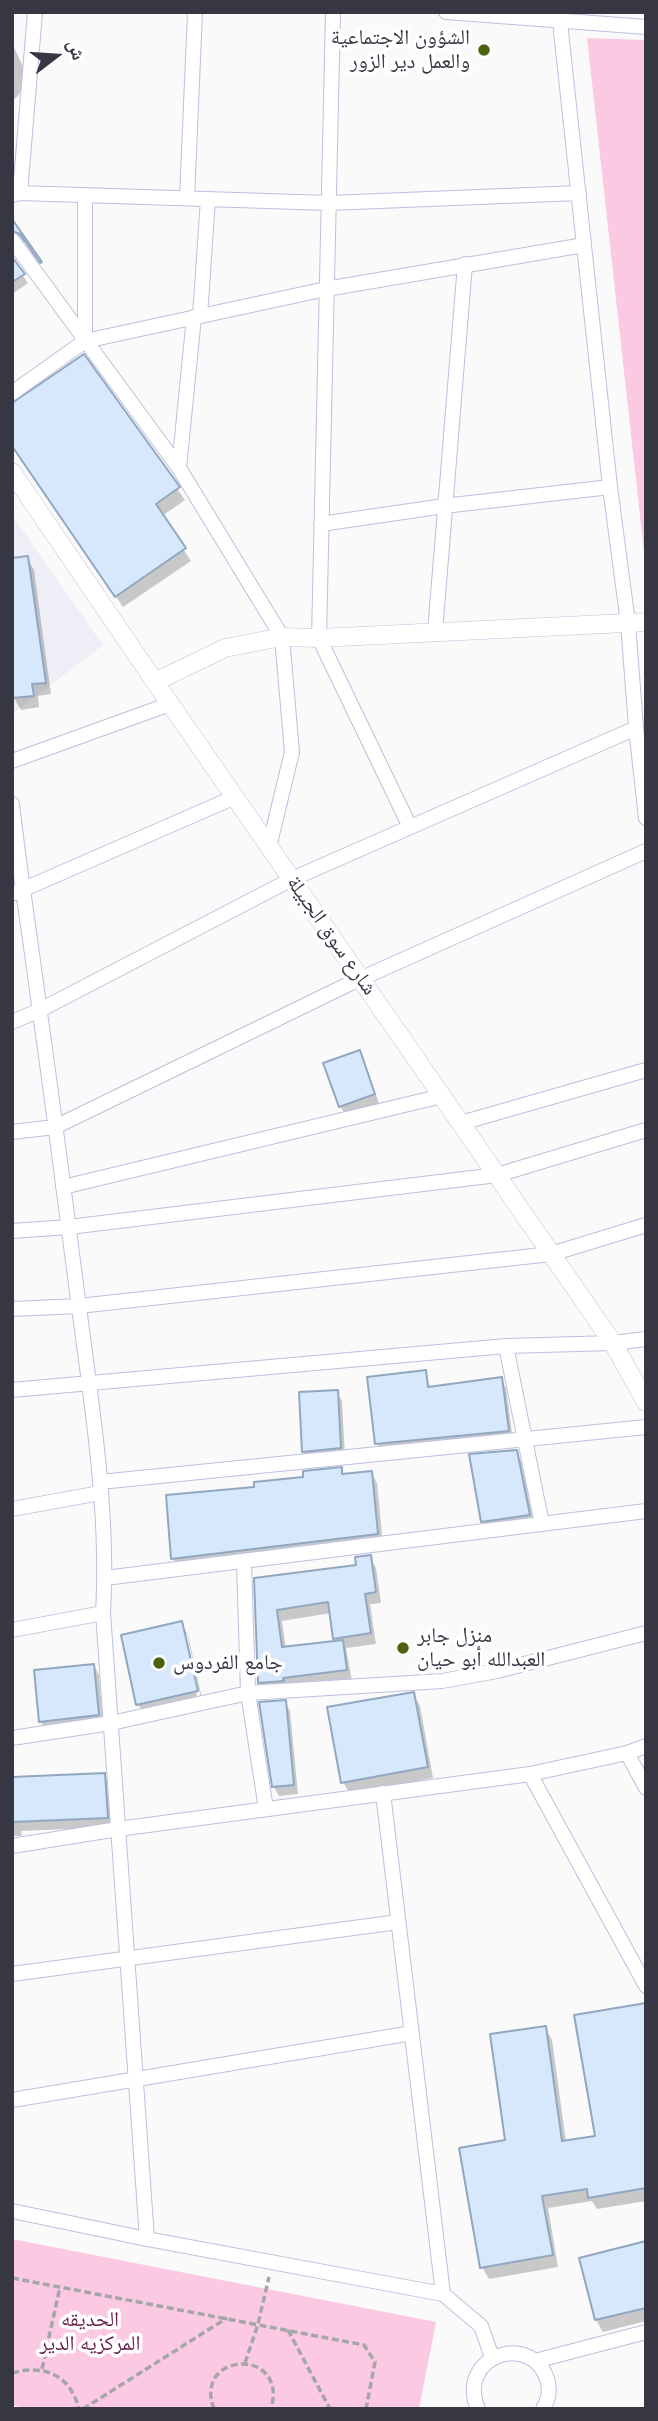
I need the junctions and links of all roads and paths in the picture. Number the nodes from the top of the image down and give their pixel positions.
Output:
1 (34, 12) edge
2 (195, 12) edge
3 (333, 12) edge
4 (446, 12) edge
5 (471, 13) edge
6 (560, 22) junction
7 (646, 27) edge
8 (15, 190) edge
9 (579, 193) junction
10 (85, 195) junction
11 (187, 198) junction
12 (208, 199) junction
13 (329, 203) junction
14 (12, 240) edge
15 (584, 245) junction
16 (465, 264) junction
17 (326, 289) junction
18 (197, 316) junction
19 (85, 341) junction
20 (12, 393) edge
21 (179, 468) junction
22 (12, 472) edge
23 (610, 487) junction
24 (444, 506) junction
25 (321, 524) junction
26 (637, 623) edge
27 (435, 632) junction
28 (282, 637) junction
29 (319, 638) junction
30 (155, 682) junction
31 (170, 704) junction
32 (640, 738) edge
33 (12, 761) edge
34 (235, 797) junction
35 (12, 804) edge
36 (646, 818) edge
37 (410, 827) junction
38 (269, 847) junction
39 (646, 851) edge
40 (292, 880) junction
41 (17, 892) edge
42 (361, 979) junction
43 (40, 1010) junction
44 (12, 1022) edge
45 (646, 1070) edge
46 (442, 1096) junction
47 (461, 1123) junction
48 (55, 1127) junction
49 (646, 1130) edge
50 (12, 1132) edge
51 (497, 1175) junction
52 (63, 1187) junction
53 (646, 1225) edge
54 (69, 1227) junction
55 (12, 1231) edge
56 (551, 1254) junction
57 (79, 1306) junction
58 (12, 1309) edge
59 (646, 1339) edge
60 (613, 1343) junction
61 (506, 1346) junction
62 (89, 1383) junction
63 (12, 1390) edge
64 (646, 1402) edge
65 (646, 1427) edge
66 (525, 1439) junction
67 (100, 1488) junction
68 (12, 1509) edge
69 (646, 1511) edge
70 (542, 1524) junction
71 (244, 1561) junction
72 (105, 1578) junction
73 (103, 1613) junction
74 (12, 1630) edge
75 (646, 1633) edge
76 (248, 1693) junction
77 (111, 1723) junction
78 (12, 1738) edge
79 (646, 1746) edge
80 (627, 1753) junction
81 (530, 1774) junction
82 (646, 1788) edge
83 (383, 1793) junction
84 (265, 1809) junction
85 (118, 1829) junction
86 (12, 1846) edge
87 (398, 1922) junction
88 (127, 1958) junction
89 (12, 1974) edge
90 (646, 1986) edge
91 (412, 2033) junction
92 (136, 2079) junction
93 (12, 2100) edge
94 (12, 2211) edge
95 (146, 2239) junction
96 (272, 2262) junction
97 (12, 2278) edge
98 (60, 2287) junction
99 (443, 2294) junction
100 (227, 2318) junction
101 (258, 2324) junction
102 (288, 2330) junction
103 (646, 2332) edge
104 (492, 2357) junction
105 (535, 2361) junction
106 (245, 2363) junction
107 (42, 2370) junction
108 (12, 2373) edge
109 (477, 2408) edge
110 (81, 2409) edge
111 (214, 2409) edge
112 (271, 2409) edge
113 (330, 2409) edge
114 (366, 2409) edge
115 (543, 2409) edge

1 - 8 street
2 - 11 street
3 - 13 street
4 - 5 street
5 - 6 street
6 - 7 street
6 - 9 street
8 - 10 street
9 - 13 street
9 - 15 street
10 - 11 street
10 - 19 street
11 - 12 street
12 - 13 street
12 - 18 street
13 - 17 street
14 - 19 street
15 - 16 street
15 - 23 street
16 - 17 street
16 - 24 street
17 - 18 street
17 - 25 street
18 - 19 street
18 - 21 street
19 - 20 street
19 - 21 street
21 - 28 street
22 - 30 street, شارع سوق الجبيلة
23 - 24 street
23 - 26 street
24 - 25 street
24 - 27 street
25 - 29 street
26 - 27 street
26 - 32 street
27 - 29 street
28 - 29 street
28 - 30 street
28 - 38 street
29 - 37 street
30 - 31 street, شارع سوق الجبيلة
31 - 33 street
31 - 34 street, شارع سوق الجبيلة
32 - 36 street
32 - 37 street
34 - 38 street, شارع سوق الجبيلة
34 - 41 street
35 - 41 street
37 - 40 street
38 - 40 street, شارع سوق الجبيلة
39 - 42 street
40 - 42 street, شارع سوق الجبيلة
40 - 43 street
41 - 43 street
42 - 46 street, شارع سوق الجبيلة
42 - 48 street
43 - 44 street
43 - 48 street
45 - 47 street
46 - 47 street, شارع سوق الجبيلة
46 - 52 street
47 - 51 street, شارع سوق الجبيلة
48 - 50 street
48 - 52 street
49 - 51 street
51 - 54 street
51 - 56 street, شارع سوق الجبيلة
52 - 54 street
53 - 56 street
54 - 55 street
54 - 57 street
56 - 57 street
56 - 60 street, شارع سوق الجبيلة
57 - 58 street
57 - 62 street
59 - 60 street
60 - 61 street
60 - 64 street, شارع سوق الجبيلة
61 - 62 street
61 - 66 street
62 - 63 street
62 - 67 street
65 - 66 street
66 - 67 street
66 - 70 street
67 - 68 street
67 - 72 street
69 - 70 street
70 - 71 street
71 - 72 street
71 - 76 street
72 - 73 street
73 - 74 street
73 - 77 street
75 - 76 street
76 - 77 street
76 - 84 street
77 - 78 street
77 - 85 street
79 - 80 street
80 - 81 street
80 - 82 street
81 - 83 street
81 - 90 street
83 - 84 street
83 - 87 street
84 - 85 street
85 - 86 street
85 - 88 street
87 - 88 street
87 - 91 street
88 - 89 street
88 - 92 street
91 - 92 street
91 - 99 street
92 - 93 street
92 - 95 street
94 - 95 street
95 - 96 street
96 - 99 street
96 - 101 path
97 - 98 path
98 - 100 path
98 - 107 path
99 - 104 street
100 - 101 path
100 - 110 path
101 - 102 path
101 - 106 path
102 - 113 path
102 - 114 path
103 - 105 street
104 - 105 street
104 - 109 street
105 - 115 street
106 - 111 path
106 - 112 path
107 - 108 path
107 - 110 path

